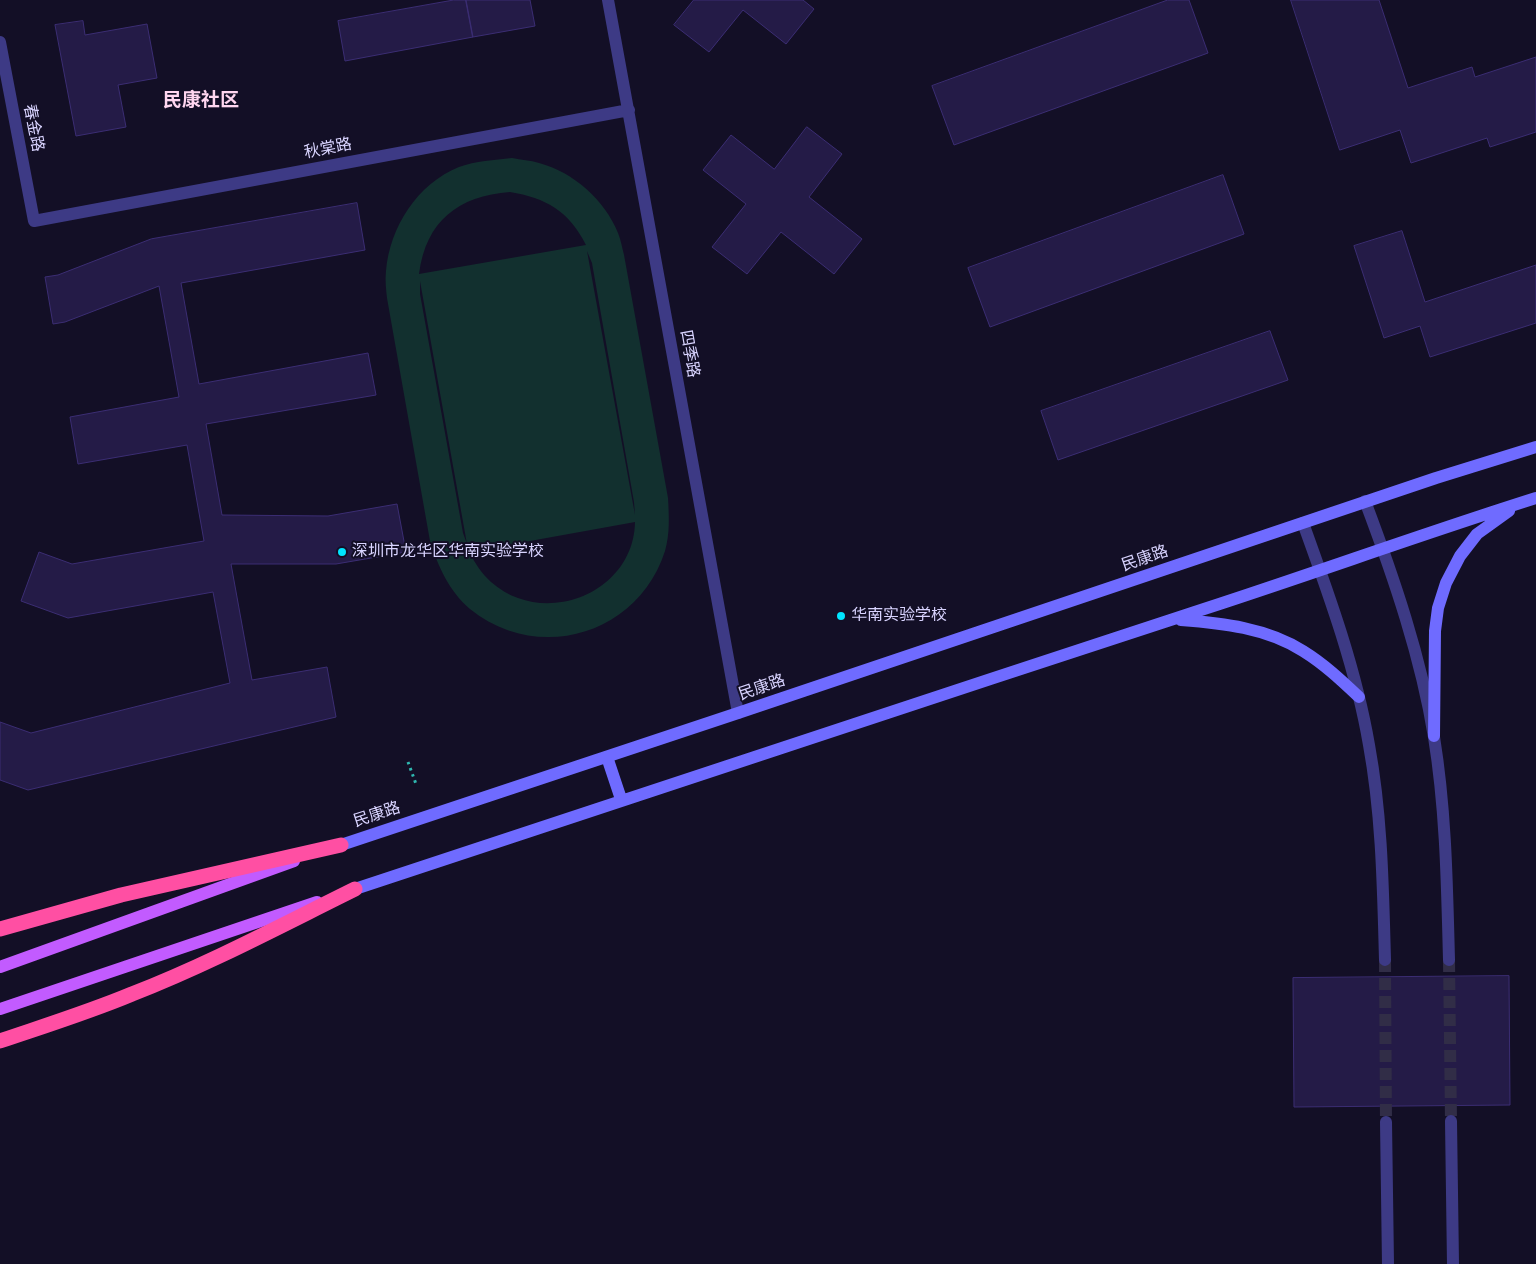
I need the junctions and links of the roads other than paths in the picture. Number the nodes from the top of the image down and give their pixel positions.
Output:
1 (608, 0) edge
2 (0, 42) edge
3 (629, 110) junction
4 (34, 221) joint
5 (1536, 447) edge
6 (1536, 498) edge
7 (1365, 502) junction
8 (1522, 502) junction
9 (1303, 523) junction
10 (1383, 548) junction
11 (1320, 570) junction
12 (1174, 619) junction
13 (1360, 697) junction
14 (738, 713) junction
15 (1434, 736) junction
16 (607, 757) junction
17 (621, 799) junction
18 (341, 845) junction
19 (355, 889) junction
20 (0, 929) edge
21 (1385, 960) tunnel mouth
22 (1449, 960) tunnel mouth
23 (0, 967) edge
24 (0, 1008) edge
25 (0, 1041) edge
26 (1451, 1121) tunnel mouth
27 (1386, 1122) tunnel mouth
28 (1388, 1264) edge
29 (1453, 1264) edge

1 - 3 street, 四季路
2 - 4 street, 春金路
3 - 4 street, 秋棠路
3 - 14 street, 四季路
5 - 7 main road, 民康路
6 - 8 main road
7 - 9 main road, 民康路
7 - 10 street
8 - 10 main road
8 - 15 main road
9 - 11 street
9 - 14 main road, 民康路
10 - 11 main road
10 - 15 street
11 - 12 main road
11 - 13 street
12 - 13 main road
12 - 17 main road
13 - 21 street
14 - 16 main road, 民康路
15 - 22 street
16 - 17 main road
16 - 18 main road, 民康路
17 - 19 main road
18 - 20 highway
18 - 23 main road, 民康路
19 - 24 main road
19 - 25 highway
26 - 29 street
27 - 28 street

